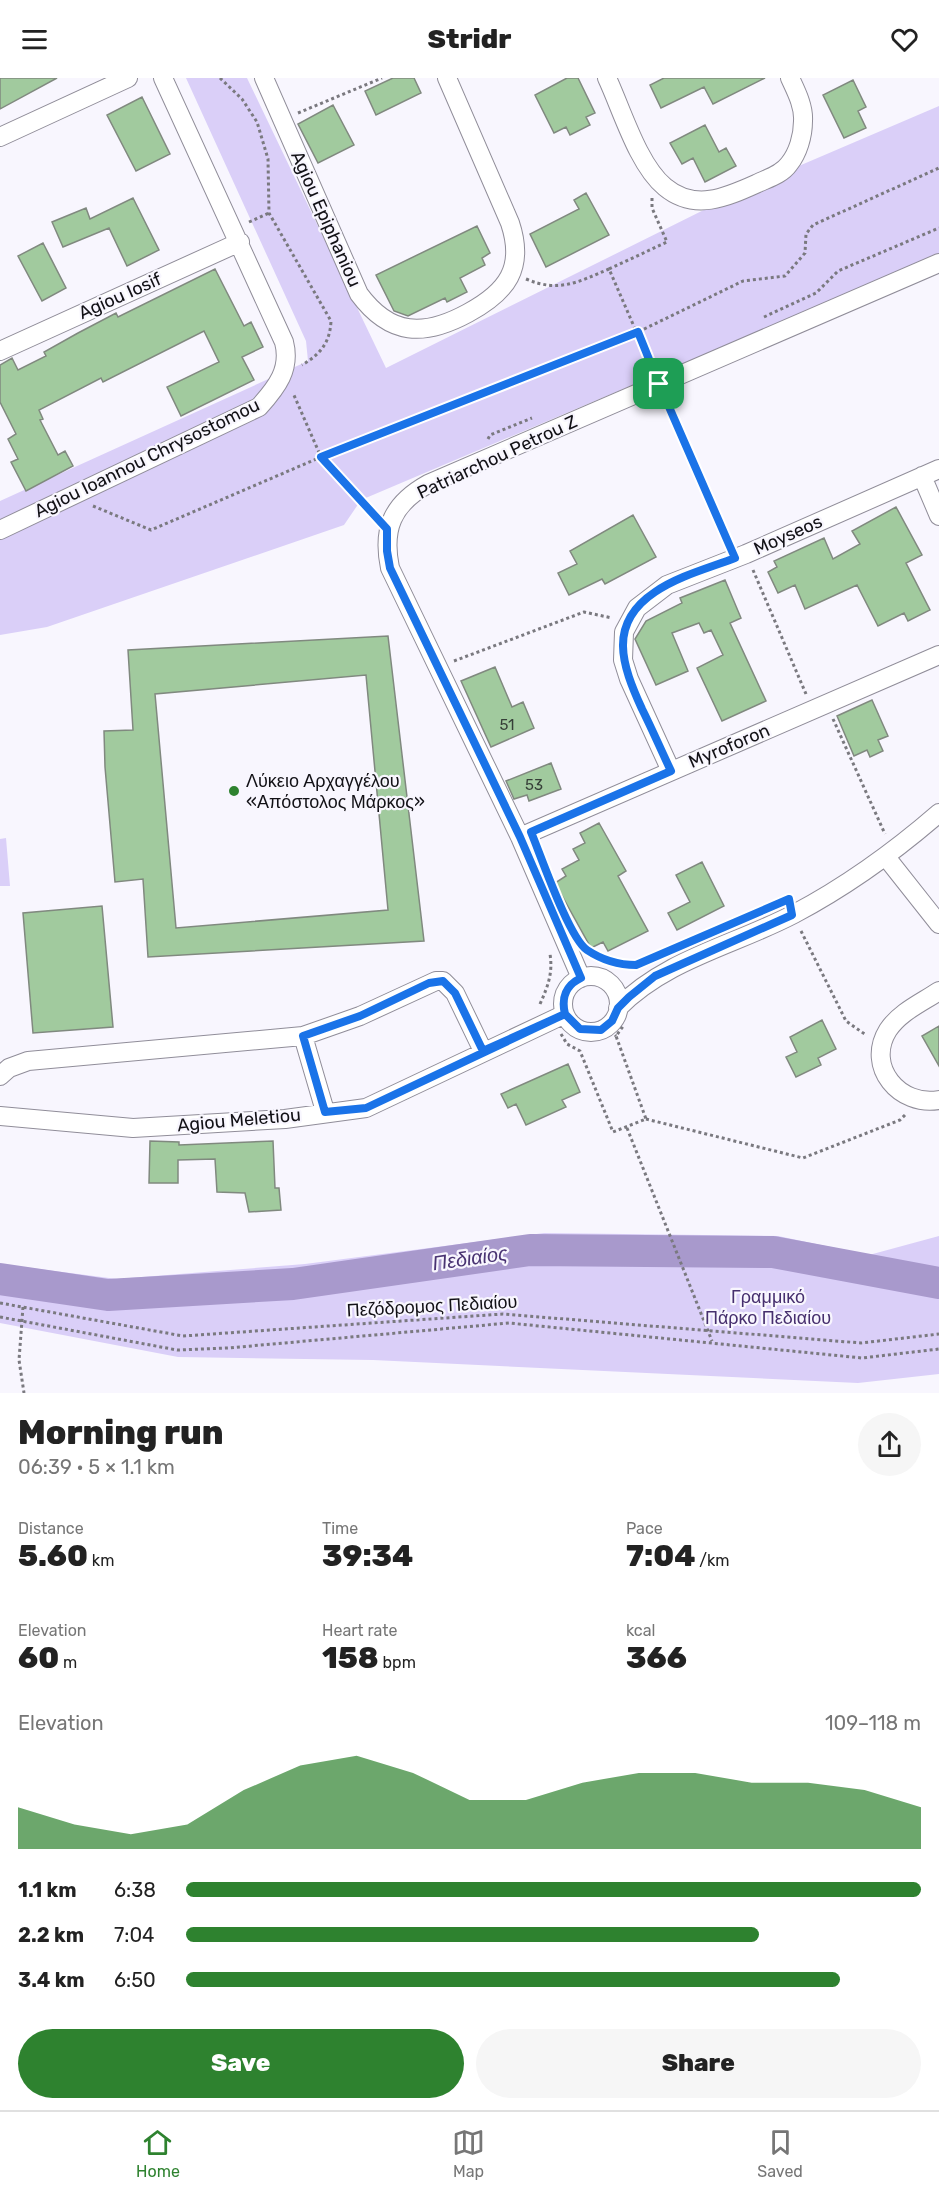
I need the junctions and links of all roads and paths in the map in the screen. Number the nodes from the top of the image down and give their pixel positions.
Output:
1 (128, 78) edge
2 (163, 78) edge
3 (220, 78) edge
4 (264, 78) edge
5 (382, 78) edge
6 (447, 78) edge
7 (608, 78) edge
8 (790, 78) edge
9 (282, 119) junction
10 (0, 137) edge
11 (939, 168) edge
12 (654, 175) junction
13 (269, 213) junction
14 (939, 228) edge
15 (237, 235) junction
16 (939, 262) edge
17 (609, 269) junction
18 (512, 273) junction
19 (761, 319) dead end
20 (638, 332) junction
21 (0, 351) edge
22 (642, 374) dead end
23 (283, 376) junction
24 (656, 377) junction
25 (533, 417) dead end
26 (486, 444) dead end
27 (321, 457) junction
28 (939, 468) edge
29 (922, 476) junction
30 (71, 496) junction
31 (382, 510) dead end
32 (939, 516) edge
33 (0, 530) edge
34 (741, 556) junction
35 (628, 622) junction
36 (939, 655) edge
37 (438, 667) junction
38 (819, 707) junction
39 (671, 771) junction
40 (939, 813) edge
41 (520, 837) junction
42 (892, 853) junction
43 (792, 915) junction
44 (939, 924) edge
45 (549, 947) dead end
46 (586, 950) dead end
47 (658, 956) dead end
48 (655, 976) junction
49 (581, 978) junction
50 (605, 980) junction
51 (939, 991) edge
52 (624, 1003) junction
53 (540, 1004) dead end
54 (559, 1017) junction
55 (612, 1031) junction
56 (303, 1036) junction
57 (882, 1045) junction
58 (483, 1051) junction
59 (0, 1076) edge
60 (939, 1100) edge
61 (918, 1101) junction
62 (325, 1112) junction
63 (0, 1116) edge
64 (646, 1119) junction
65 (627, 1128) junction
66 (0, 1303) edge
67 (23, 1307) junction
68 (0, 1317) edge
69 (22, 1321) junction
70 (708, 1330) junction
71 (939, 1334) edge
72 (712, 1342) junction
73 (939, 1348) edge
74 (24, 1393) edge

1 - 10 street
2 - 15 street
3 - 13 path
4 - 9 street, Agiou Epiphaniou
5 - 9 path
6 - 18 street
7 - 12 street
8 - 12 street
9 - 18 street, Agiou Epiphaniou
11 - 20 path
12 - 17 path
13 - 15 path
13 - 23 path
14 - 19 path
15 - 21 street, Agiou Iosif
15 - 23 street
16 - 24 street, Patriarchou Petrou Z
17 - 18 path
17 - 20 path
20 - 24 path
20 - 27 path
22 - 24 path
23 - 27 path
23 - 30 street, Agiou Ioannou Chrysostomou
24 - 34 path
24 - 37 street, Patriarchou Petrou Z
25 - 26 path
27 - 30 path
27 - 31 path
28 - 29 street, Moyseos
29 - 32 street
29 - 34 street, Moyseos
30 - 33 street, Agiou Ioannou Chrysostomou
34 - 35 street, Moyseos
34 - 38 path
35 - 37 path
35 - 39 street, Moyseos
36 - 38 street, Myroforon
37 - 41 street, Patriarchou Petrou Z
38 - 39 street, Myroforon
38 - 42 path
39 - 41 street, Myroforon
40 - 42 street
41 - 49 street, Patriarchou Petrou Z
42 - 43 street
42 - 44 street
43 - 48 street
43 - 57 path
45 - 53 path
46 - 47 path
48 - 50 street
48 - 52 street
49 - 50 street
49 - 54 street
50 - 52 street
51 - 57 street
52 - 55 street
52 - 55 path
54 - 55 street
54 - 58 street, Agiou Meletiou
54 - 65 path
55 - 64 path
56 - 58 street
56 - 59 street
56 - 62 street
57 - 61 street
58 - 62 street, Agiou Meletiou
60 - 61 street
61 - 64 path
62 - 63 street, Agiou Meletiou
64 - 65 path
65 - 70 path
66 - 67 path, Πεζόδρομος Πεδιαίου
67 - 69 path
67 - 70 path, Πεζόδρομος Πεδιαίου
68 - 69 path
69 - 72 path
69 - 74 path
70 - 71 path, Πεζόδρομος Πεδιαίου
70 - 72 path
72 - 73 path

